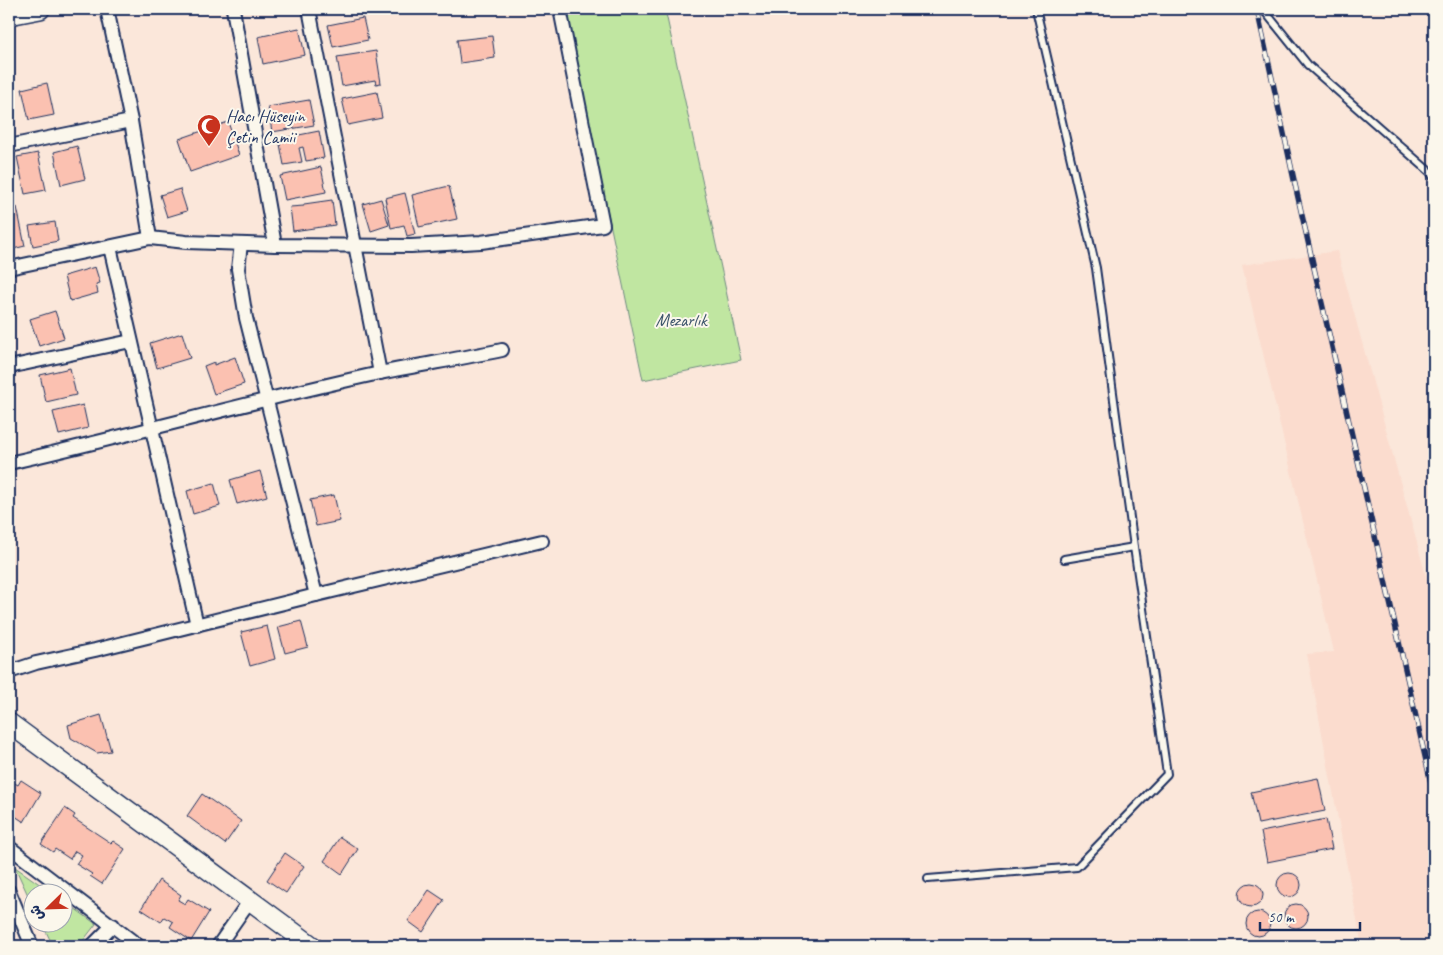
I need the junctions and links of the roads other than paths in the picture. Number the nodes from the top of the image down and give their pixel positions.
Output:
1 (40, 9) edge
2 (107, 9) edge
3 (234, 9) edge
4 (309, 9) edge
5 (560, 9) edge
6 (1036, 9) edge
7 (1263, 9) edge
8 (9, 15) edge
9 (131, 121) junction
10 (9, 146) edge
11 (1434, 178) edge
12 (150, 238) junction
13 (241, 244) junction
14 (275, 245) junction
15 (355, 246) junction
16 (110, 247) junction
17 (9, 268) edge
18 (131, 341) junction
19 (502, 350) dead end
20 (9, 367) edge
21 (380, 373) junction
22 (266, 400) junction
23 (151, 429) junction
24 (9, 463) edge
25 (542, 541) dead end
26 (1134, 547) junction
27 (1064, 559) dead end
28 (316, 595) junction
29 (197, 625) junction
30 (9, 672) edge
31 (9, 723) edge
32 (9, 847) edge
33 (928, 879) dead end
34 (9, 891) edge
35 (250, 900) junction
36 (113, 925) junction
37 (32, 946) edge
38 (92, 946) edge
39 (140, 946) edge
40 (218, 946) edge
41 (312, 946) edge

1 - 8 street
2 - 9 street
3 - 14 street
4 - 15 street
5 - 15 street
6 - 26 lane
7 - 11 lane
9 - 10 street
9 - 12 street
12 - 13 street
12 - 16 street
13 - 14 street
13 - 22 street
14 - 15 street
15 - 21 street
16 - 17 street
16 - 18 street
18 - 20 street
18 - 23 street
19 - 21 street
21 - 22 street
22 - 23 street
22 - 28 street
23 - 24 street
23 - 29 street
25 - 28 street
26 - 27 lane
26 - 33 lane
28 - 29 street
29 - 30 street
31 - 35 street
32 - 36 street
34 - 37 street
35 - 40 street
35 - 41 street
36 - 38 street
36 - 39 street

